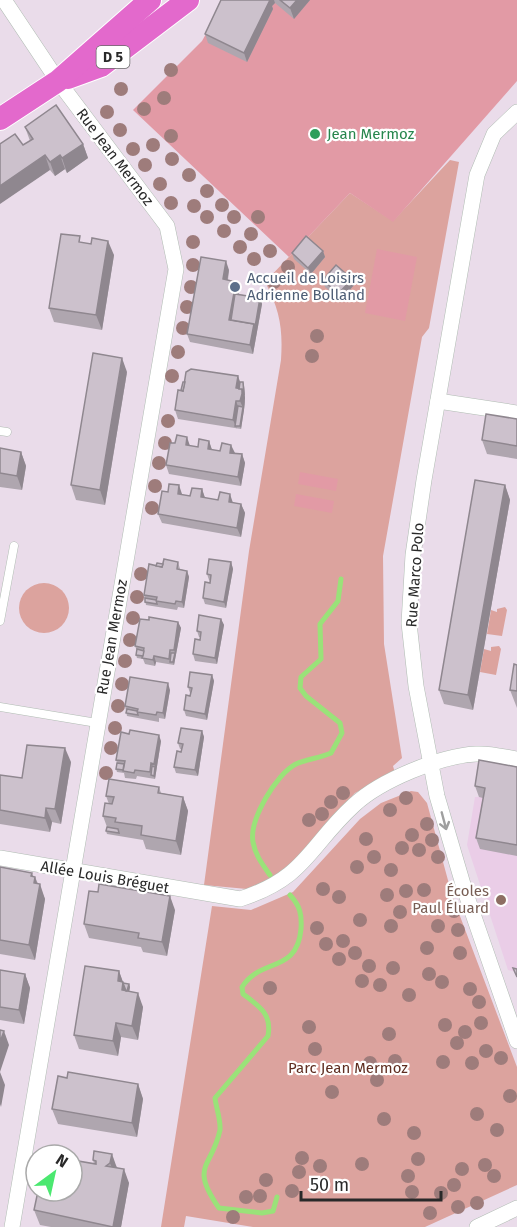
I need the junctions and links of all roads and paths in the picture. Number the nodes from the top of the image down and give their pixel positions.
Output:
1 (4, 0) edge
2 (150, 0) edge
3 (189, 0) edge
4 (58, 81) junction
5 (517, 112) edge
6 (0, 119) edge
7 (438, 401) junction
8 (517, 413) edge
9 (14, 546) dead end
10 (0, 621) edge
11 (0, 707) edge
12 (98, 723) junction
13 (517, 759) edge
14 (431, 764) junction
15 (0, 858) edge
16 (72, 871) junction
17 (517, 1041) edge
18 (517, 1208) edge
19 (12, 1227) edge
20 (477, 1227) edge

1 - 4 street, Rue Jean Mermoz
2 - 4 main road, D 5
3 - 4 main road, D 5
4 - 6 main road, D 5
4 - 12 street, Rue Jean Mermoz
5 - 7 street, Rue Marco Polo
7 - 8 street
7 - 14 street, Rue Marco Polo
9 - 10 lane
11 - 12 lane
12 - 16 street, Rue Jean Mermoz
13 - 14 street, Allée Louis Bréguet
14 - 16 street, Allée Louis Bréguet
14 -> 17 street, Rue Marco Polo
15 - 16 street, Allée Louis Bréguet
16 - 19 street, Rue Jean Mermoz
18 - 20 street

